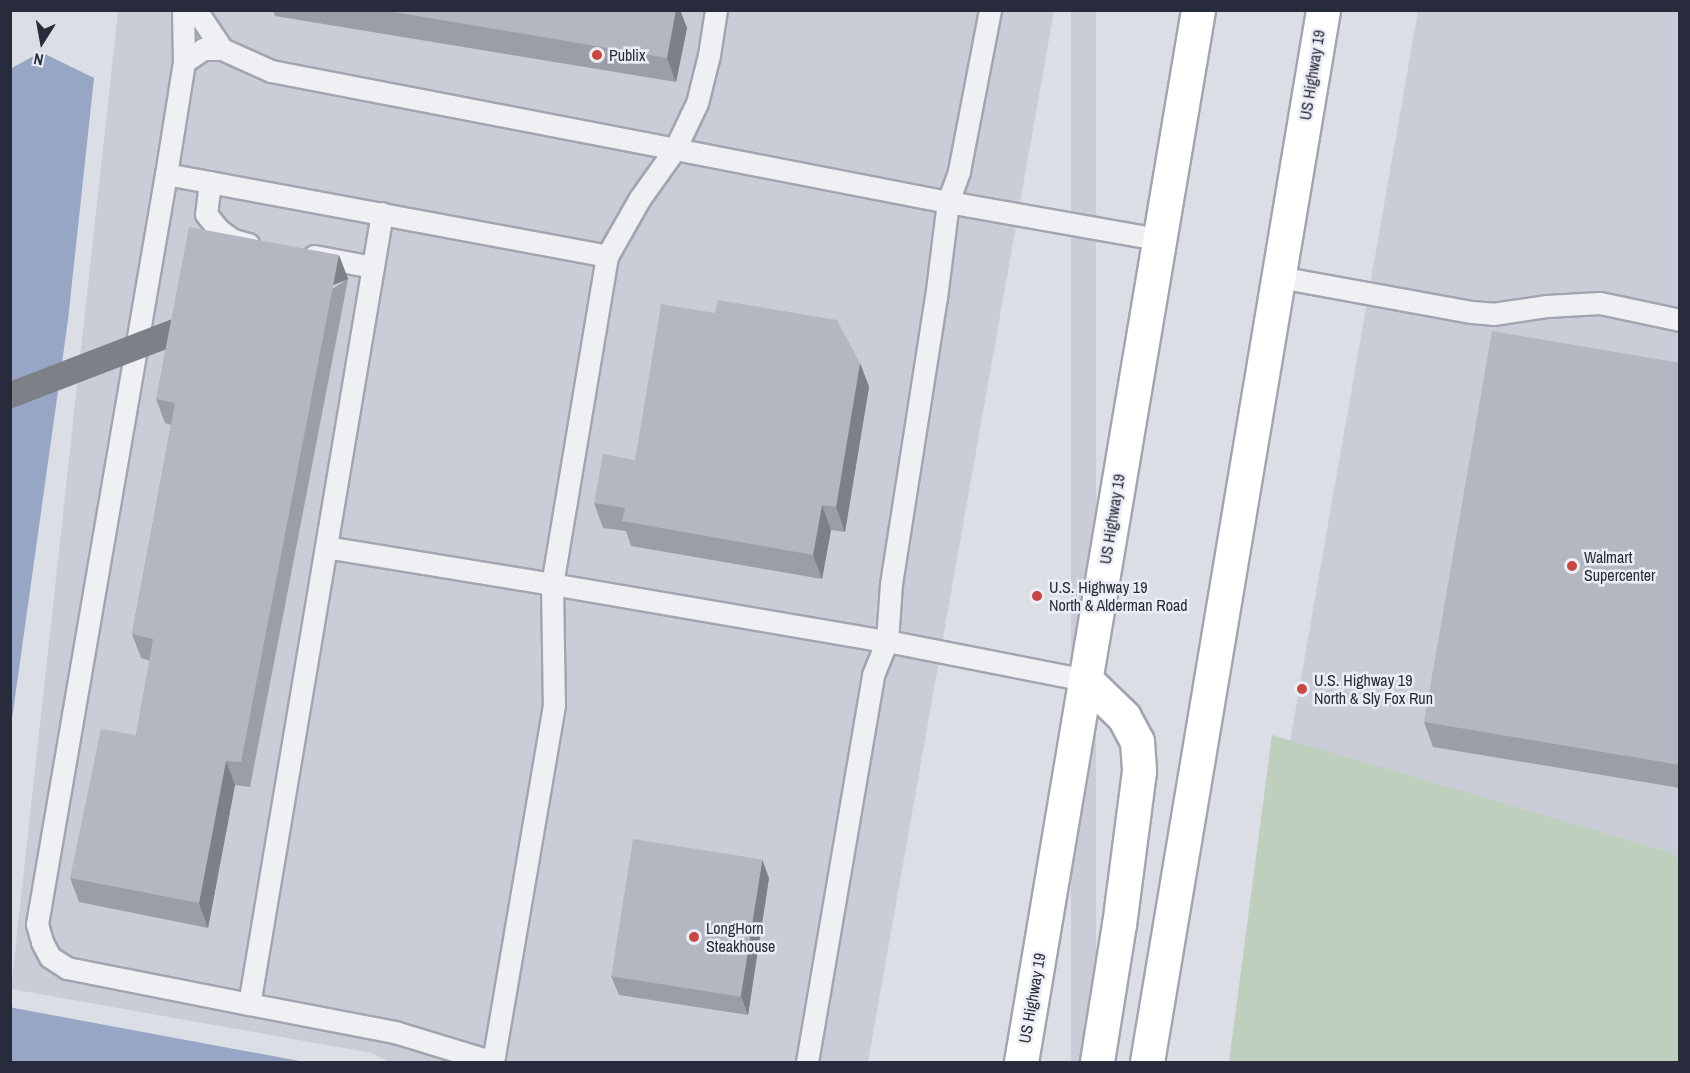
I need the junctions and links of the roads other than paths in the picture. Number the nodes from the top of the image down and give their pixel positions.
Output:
1 (183, 10) edge
2 (196, 10) edge
3 (716, 10) edge
4 (990, 10) edge
5 (1198, 10) edge
6 (1323, 10) edge
7 (222, 49) junction
8 (184, 62) junction
9 (675, 149) junction
10 (166, 174) junction
11 (210, 182) junction
12 (948, 202) junction
13 (382, 213) junction
14 (1158, 239) junction
15 (273, 249) edge
16 (295, 253) edge
17 (608, 256) junction
18 (373, 267) junction
19 (1279, 277) junction
20 (1680, 320) edge
21 (326, 547) junction
22 (552, 584) junction
23 (887, 641) junction
24 (1086, 680) junction
25 (249, 1004) junction
26 (493, 1062) edge
27 (807, 1062) edge
28 (1021, 1062) edge
29 (1097, 1062) edge
30 (1147, 1062) edge

1 - 8 lane
2 - 7 lane
3 - 9 lane
4 - 12 lane
5 - 14 highway, US Highway 19
6 - 19 highway, US Highway 19
7 - 8 lane
7 - 9 lane
8 - 10 lane
9 - 12 lane
9 - 17 lane
10 - 11 lane
10 - 25 lane
11 - 13 lane
11 - 15 lane
12 - 14 lane
12 - 23 lane
13 - 17 lane
13 - 18 lane
14 - 24 highway, US Highway 19
16 - 18 lane
17 - 22 lane
18 - 21 lane
19 - 20 lane
19 - 30 highway, US Highway 19
21 - 22 lane
21 - 25 lane
22 - 23 lane
22 - 26 lane
23 - 24 lane
23 - 27 lane
24 - 28 highway, US Highway 19
24 - 29 highway
25 - 26 lane

